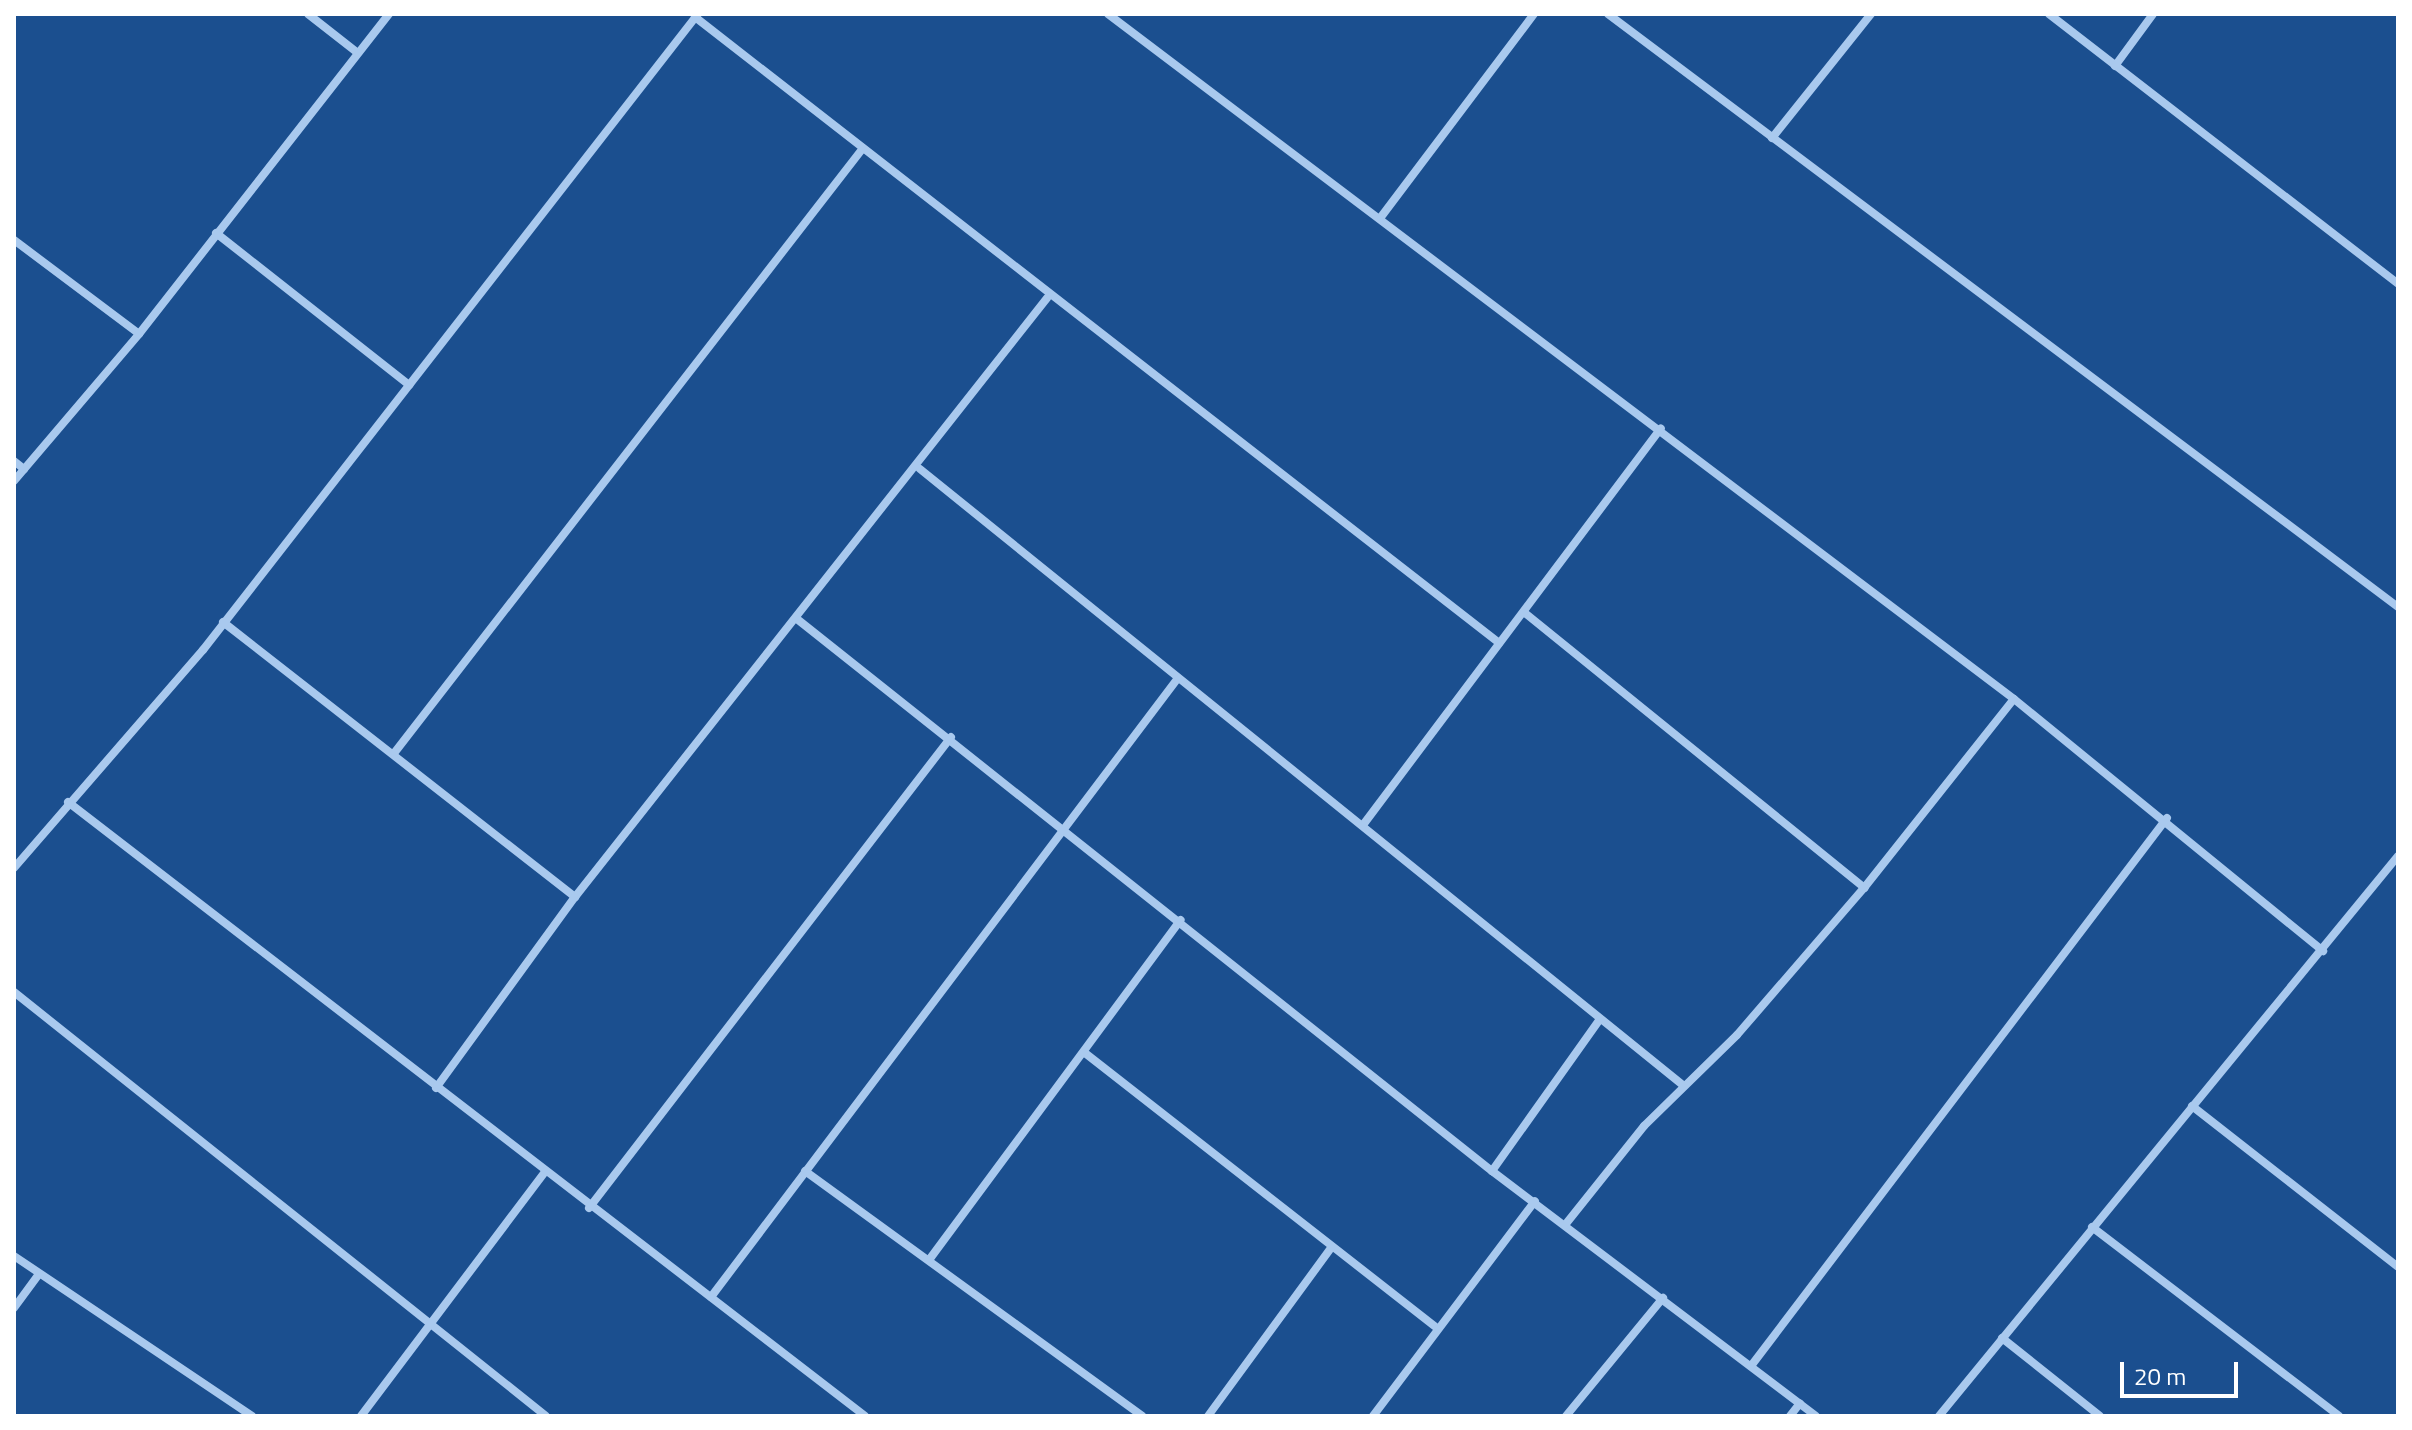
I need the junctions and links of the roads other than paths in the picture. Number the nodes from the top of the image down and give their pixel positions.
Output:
1 (308, 14) edge
2 (389, 14) edge
3 (1108, 14) edge
4 (1534, 14) edge
5 (1608, 14) edge
6 (1871, 14) edge
7 (2049, 14) edge
8 (2153, 14) edge
9 (697, 16) edge
10 (358, 53) junction
11 (2115, 66) junction
12 (1772, 138) junction
13 (863, 148) junction
14 (1381, 217) junction
15 (216, 233) junction
16 (14, 240) edge
17 (2398, 284) edge
18 (1047, 298) junction
19 (139, 334) junction
20 (409, 385) junction
21 (1661, 428) junction
22 (14, 461) edge
23 (24, 469) junction
24 (920, 469) junction
25 (14, 481) edge
26 (2398, 607) edge
27 (1525, 613) junction
28 (797, 619) junction
29 (223, 622) junction
30 (1499, 643) junction
31 (1178, 678) junction
32 (2014, 699) junction
33 (951, 737) junction
34 (395, 752) junction
35 (68, 802) junction
36 (2167, 818) junction
37 (1363, 825) junction
38 (1060, 828) junction
39 (2398, 856) edge
40 (14, 868) edge
41 (1864, 888) junction
42 (575, 897) junction
43 (1181, 920) junction
44 (2323, 951) junction
45 (14, 992) edge
46 (1600, 1019) junction
47 (1085, 1053) junction
48 (1683, 1085) junction
49 (436, 1088) junction
50 (2192, 1106) junction
51 (805, 1171) junction
52 (1492, 1171) junction
53 (545, 1172) junction
54 (1535, 1201) junction
55 (589, 1208) junction
56 (1565, 1225) junction
57 (2092, 1227) junction
58 (1331, 1248) junction
59 (14, 1256) edge
60 (929, 1260) junction
61 (2398, 1267) edge
62 (39, 1274) junction
63 (711, 1297) junction
64 (1663, 1298) junction
65 (14, 1308) edge
66 (432, 1324) junction
67 (1435, 1326) junction
68 (2002, 1338) junction
69 (1751, 1366) junction
70 (1800, 1403) junction
71 (252, 1416) edge
72 (361, 1416) edge
73 (546, 1416) edge
74 (865, 1416) edge
75 (1142, 1416) edge
76 (1208, 1416) edge
77 (1373, 1416) edge
78 (1566, 1416) edge
79 (1790, 1416) edge
80 (1816, 1416) edge
81 (1939, 1416) edge
82 (2100, 1416) edge
83 (2339, 1416) edge

1 - 10 street
2 - 10 street
3 - 14 street
4 - 14 street
5 - 12 street
6 - 12 street
7 - 11 street
8 - 11 street
9 - 13 street
9 - 20 street
10 - 15 street
11 - 17 street
12 - 26 street
13 - 18 street
13 - 34 street
14 - 21 street
15 - 19 street
15 - 20 street
16 - 19 street
18 - 24 street
18 - 30 street
19 - 23 street
20 - 29 street
21 - 27 street
21 - 32 street
22 - 23 street
23 - 25 street
24 - 28 street
24 - 31 street
27 - 30 street
27 - 41 street
28 - 33 street
28 - 42 street
29 - 34 street
29 - 35 street
30 - 37 street
31 - 37 street
31 - 38 street
32 - 36 street
32 - 41 street
33 - 38 street
33 - 55 street
34 - 42 street
35 - 40 street
35 - 49 street
36 - 44 street
36 - 69 street
37 - 46 street
38 - 43 street
38 - 51 street
39 - 44 street
41 - 48 street
42 - 49 street
43 - 47 street
43 - 52 street
44 - 50 street
45 - 66 street
46 - 48 street
46 - 52 street
47 - 58 street
47 - 60 street
48 - 56 street
49 - 53 street
50 - 57 street
50 - 61 street
51 - 60 street
51 - 63 street
52 - 54 street
53 - 55 street
53 - 66 street
54 - 56 street
54 - 67 street
55 - 63 street
56 - 64 street
57 - 68 street
57 - 83 street
58 - 67 street
58 - 76 street
59 - 62 street
60 - 75 street
62 - 65 street
62 - 71 street
63 - 74 street
64 - 69 street
64 - 78 street
66 - 72 street
66 - 73 street
67 - 77 street
68 - 81 street
68 - 82 street
69 - 70 street
70 - 79 street
70 - 80 street

